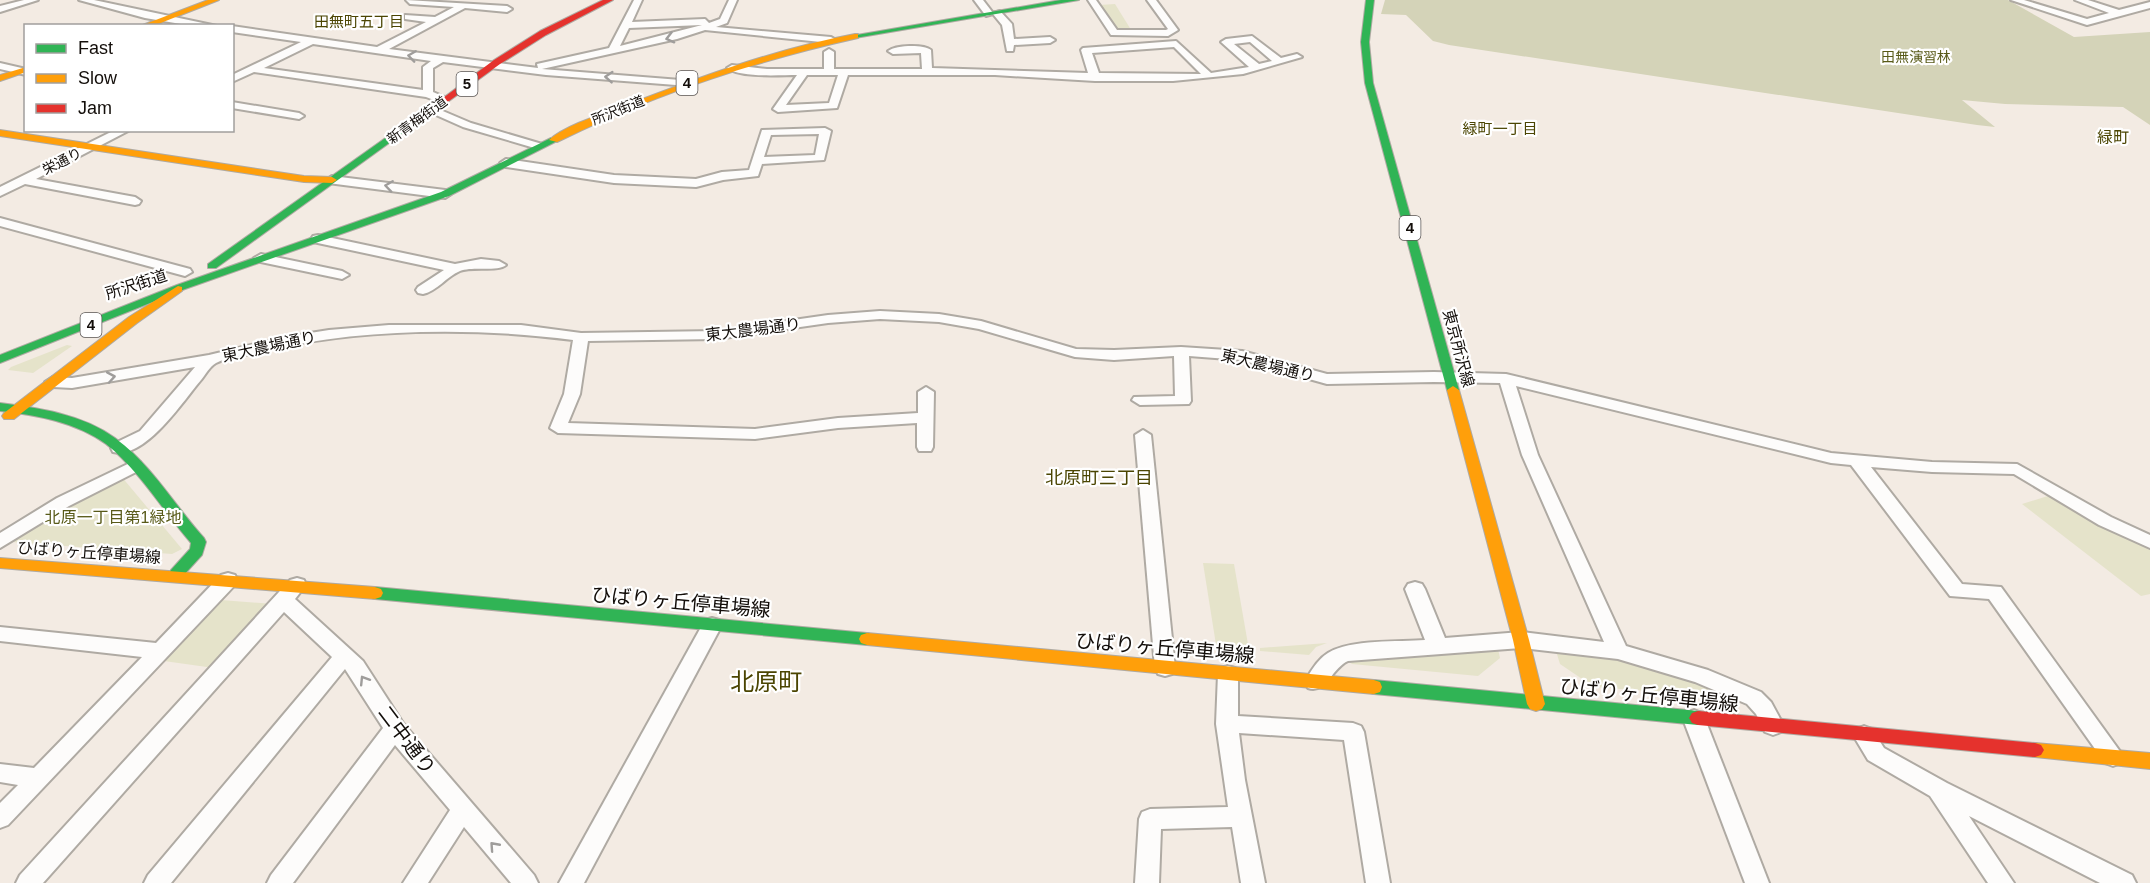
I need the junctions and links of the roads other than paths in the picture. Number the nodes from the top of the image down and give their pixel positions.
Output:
1 (34, 0) edge
2 (82, 0) edge
3 (215, 0) edge
4 (609, 0) edge
5 (638, 0) edge
6 (733, 0) edge
7 (978, 0) edge
8 (1075, 0) edge
9 (1092, 0) edge
10 (1151, 0) edge
11 (1370, 0) edge
12 (2015, 0) edge
13 (2079, 0) edge
14 (2140, 0) edge
15 (410, 1) edge
16 (2150, 4) edge
17 (464, 5) junction
18 (0, 9) edge
19 (507, 9) dead end
20 (993, 13) junction
21 (2118, 14) junction
22 (408, 17) dead end
23 (165, 18) junction
24 (436, 20) junction
25 (724, 21) junction
26 (149, 24) edge
27 (201, 24) edge
28 (625, 25) junction
29 (702, 28) junction
30 (234, 29) edge
31 (895, 29) junction
32 (1048, 35) dead end
33 (310, 42) junction
34 (830, 46) junction
35 (378, 51) junction
36 (612, 51) junction
37 (893, 51) junction
38 (1297, 57) dead end
39 (440, 60) junction
40 (1279, 62) junction
41 (0, 66) edge
42 (491, 66) junction
43 (732, 68) junction
44 (1257, 68) junction
45 (253, 69) junction
46 (24, 70) edge
47 (525, 70) junction
48 (829, 71) junction
49 (803, 73) junction
50 (844, 73) junction
51 (891, 73) junction
52 (927, 73) junction
53 (1208, 75) junction
54 (0, 78) edge
55 (234, 78) edge
56 (1095, 78) junction
57 (689, 83) junction
58 (428, 94) junction
59 (443, 100) junction
60 (234, 105) edge
61 (431, 109) junction
62 (299, 116) dead end
63 (121, 132) edge
64 (0, 133) edge
65 (538, 146) junction
66 (91, 147) junction
67 (758, 161) junction
68 (506, 163) junction
69 (24, 180) junction
70 (332, 180) junction
71 (0, 192) edge
72 (445, 194) junction
73 (135, 201) dead end
74 (0, 222) edge
75 (261, 231) junction
76 (318, 239) junction
77 (238, 248) junction
78 (261, 258) junction
79 (499, 265) dead end
80 (455, 268) junction
81 (185, 272) junction
82 (342, 275) dead end
83 (181, 287) junction
84 (423, 290) dead end
85 (129, 301) junction
86 (581, 337) junction
87 (0, 349) edge
88 (1181, 351) junction
89 (0, 359) edge
90 (209, 360) junction
91 (1449, 377) junction
92 (1506, 379) junction
93 (53, 382) junction
94 (926, 392) dead end
95 (1140, 400) dead end
96 (0, 407) edge
97 (19, 409) junction
98 (926, 417) junction
99 (0, 423) edge
100 (1143, 435) dead end
101 (925, 447) dead end
102 (119, 448) junction
103 (1857, 461) junction
104 (134, 466) junction
105 (0, 542) edge
106 (2150, 542) edge
107 (0, 563) edge
108 (176, 574) junction
109 (228, 580) junction
110 (1415, 589) dead end
111 (291, 593) junction
112 (712, 625) junction
113 (0, 634) edge
114 (1521, 640) junction
115 (1438, 646) junction
116 (162, 651) junction
117 (1618, 651) junction
118 (344, 656) junction
119 (1165, 668) junction
120 (1228, 674) junction
121 (1315, 682) junction
122 (1536, 704) junction
123 (1694, 719) junction
124 (1227, 724) junction
125 (1773, 726) junction
126 (396, 729) junction
127 (1864, 735) junction
128 (2113, 757) junction
129 (2150, 761) edge
130 (0, 773) edge
131 (40, 778) junction
132 (1939, 790) junction
133 (462, 810) junction
134 (1240, 817) junction
135 (0, 819) edge
136 (28, 883) edge
137 (156, 883) edge
138 (279, 883) edge
139 (415, 883) edge
140 (526, 883) edge
141 (571, 883) edge
142 (1147, 883) edge
143 (1253, 883) edge
144 (1378, 883) edge
145 (1757, 883) edge
146 (2002, 883) edge
147 (2124, 883) edge

1 - 18 street
2 - 23 street
3 - 23 main road
4 - 42 main road, 新青梅街道 / 5
5 - 28 street
6 - 25 street
7 - 20 street
8 - 20 main road, 所沢街道 / 4
9 - 10 street
11 - 91 main road, 東京所沢線 / 4
12 - 21 street
13 - 21 street
14 - 16 street
15 - 17 street
16 - 21 street
17 - 19 street
17 - 24 street
20 - 31 main road, 所沢街道 / 4
20 - 32 street
22 - 24 street
23 - 26 main road
23 - 27 street
24 - 35 street
25 - 28 street
25 - 29 street
28 - 36 street
29 - 34 street
29 -> 36 street
30 - 33 street
31 - 34 main road, 所沢街道 / 4
31 - 37 street
33 - 35 street
33 - 45 street
34 - 43 main road, 所沢街道 / 4
34 - 48 street
39 -> 35 street
36 - 47 street
37 - 51 street
37 - 52 street
38 - 40 street
39 - 42 street
39 - 58 street
40 - 44 street
40 - 44 street
41 - 46 street
42 - 47 street
42 - 59 main road, 新青梅街道 / 5
43 - 49 street
43 - 57 main road, 所沢街道 / 4
44 - 53 street
45 - 55 street
45 - 58 street
46 - 54 main road
57 -> 47 street
48 - 49 street
48 - 50 street
49 - 50 street
50 - 51 street
51 - 52 street
52 - 56 street
53 - 56 street
53 - 56 street
57 - 65 main road, 所沢街道 / 4
58 - 59 street
59 - 61 main road, 新青梅街道 / 5
60 - 62 street
61 - 65 street
61 - 70 main road, 新青梅街道 / 5
63 - 66 street, 栄通り
64 - 66 main road
65 - 68 main road, 所沢街道 / 4
66 - 69 street, 栄通り
66 - 70 main road
67 - 67 street
67 - 68 street
68 - 72 main road, 所沢街道 / 4
69 - 71 street, 栄通り
69 - 73 street
72 -> 70 street
70 - 75 main road, 新青梅街道 / 5
72 - 76 main road, 所沢街道 / 4
74 - 81 street
75 - 77 main road, 新青梅街道 / 5
75 - 81 main road, 新青梅街道 / 5
76 - 78 main road, 所沢街道 / 4
76 - 80 street
77 - 78 main road
77 - 83 main road, 新青梅街道 / 5
78 - 82 street
78 - 83 main road, 所沢街道 / 4
79 - 80 street
80 - 84 street
81 - 85 main road, 新青梅街道 / 5
83 - 85 main road, 所沢街道 / 4
83 - 89 main road, 所沢街道 / 4
83 - 93 main road, 新青梅街道
85 - 87 main road, 所沢街道 / 4
86 - 88 street, 東大農場通り
86 - 90 street, 東大農場通り
86 - 98 street
88 - 91 street, 東大農場通り
88 - 95 street
93 -> 90 street, 東大農場通り
90 - 102 street
91 - 92 street, 東大農場通り
91 - 114 main road, 東京所沢線 / 4
92 - 103 street, 東大農場通り
92 - 117 street
93 - 97 main road, 新青梅街道
94 - 98 street
96 - 97 main road, ひばりヶ丘停車場線
97 - 99 main road, 新青梅街道
97 - 102 main road, ひばりヶ丘停車場線
98 - 101 street
100 - 119 street
102 - 104 main road, ひばりヶ丘停車場線
103 - 106 street, 東大農場通り
103 - 128 street
104 - 105 street
104 - 108 main road, ひばりヶ丘停車場線
107 - 108 main road, ひばりヶ丘停車場線
108 - 109 main road, ひばりヶ丘停車場線
109 - 111 main road, ひばりヶ丘停車場線
109 - 116 street
110 - 115 street
111 - 112 main road, ひばりヶ丘停車場線
111 - 118 street, 二中通り
111 - 136 street
112 - 119 main road, ひばりヶ丘停車場線
112 - 141 street
113 - 116 street
114 - 115 street
114 - 117 street
114 - 122 main road, 東京所沢線 / 4
115 - 121 street
116 - 131 street
117 - 125 street
126 -> 118 street, 二中通り
118 - 137 street
119 - 120 main road, ひばりヶ丘停車場線
120 - 121 main road, ひばりヶ丘停車場線
120 - 124 street
121 - 122 main road, ひばりヶ丘停車場線
122 - 123 main road, ひばりヶ丘停車場線
123 - 125 main road, ひばりヶ丘停車場線
123 - 145 street
124 - 134 street
124 - 144 street
125 - 127 main road, ひばりヶ丘停車場線
126 - 133 street, 二中通り
126 - 138 street
127 - 128 main road, ひばりヶ丘停車場線
127 - 132 street
128 - 129 main road, ひばりヶ丘停車場線
130 - 131 street
131 - 135 street
132 - 146 street
132 - 147 street
133 - 139 street
140 -> 133 street, 二中通り
134 - 142 street
134 - 143 street

